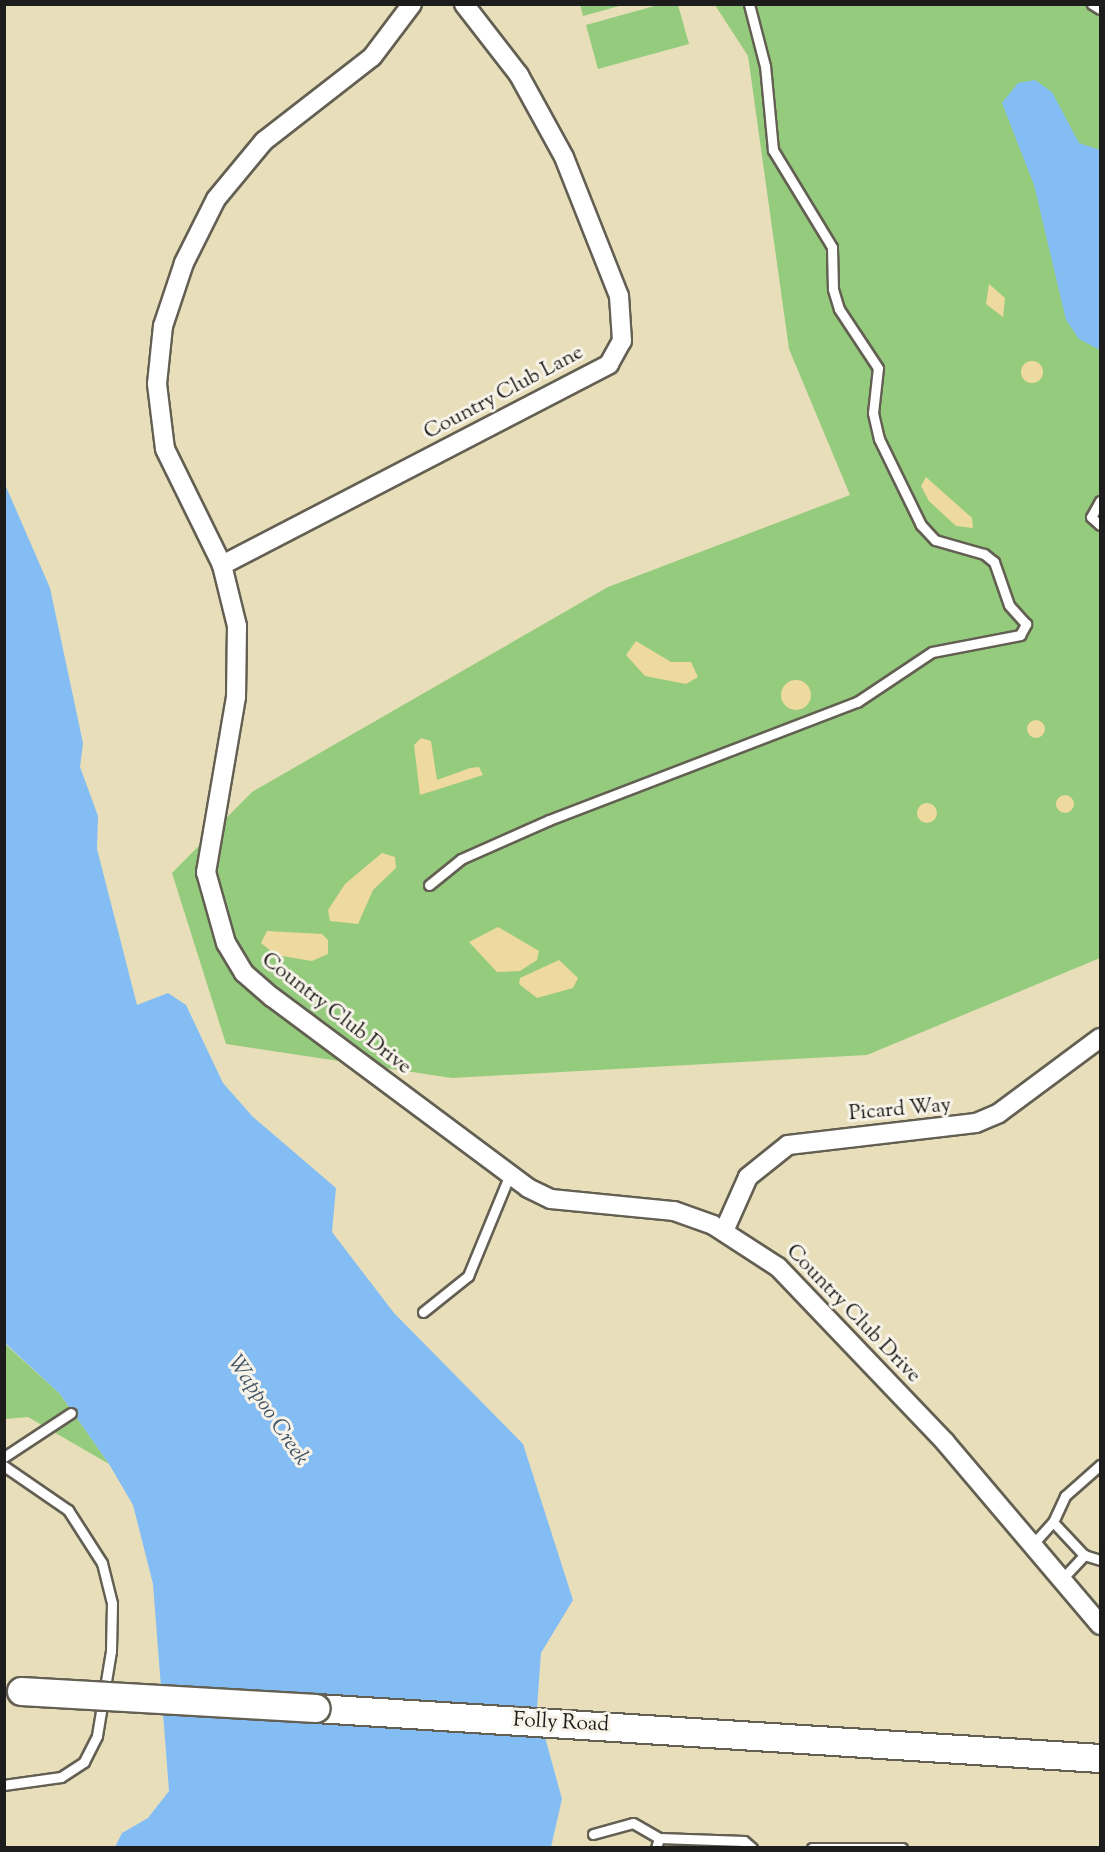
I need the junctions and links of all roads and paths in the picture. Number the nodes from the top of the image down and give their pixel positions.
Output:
1 (412, 4) edge
2 (464, 4) edge
3 (749, 4) edge
4 (1092, 4) edge
5 (1101, 9) edge
6 (1101, 501) edge
7 (1101, 525) edge
8 (222, 565) junction
9 (429, 885) dead end
10 (1101, 1038) edge
11 (510, 1174) junction
12 (724, 1231) junction
13 (423, 1312) dead end
14 (71, 1413) dead end
15 (4, 1457) edge
16 (1101, 1465) edge
17 (4, 1466) edge
18 (1053, 1522) junction
19 (1032, 1545) junction
20 (1084, 1555) junction
21 (1101, 1560) edge
22 (1062, 1579) junction
23 (1101, 1625) edge
24 (13, 1690) edge
25 (1101, 1740) edge
26 (1050, 1755) junction
27 (1101, 1758) edge
28 (4, 1785) edge
29 (593, 1834) dead end
30 (658, 1843) edge
31 (752, 1848) edge
32 (812, 1848) edge
33 (902, 1848) edge

1 - 8 street, Country Club Drive
2 - 8 street, Country Club Lane
3 - 9 lane
4 - 5 lane
6 - 7 lane
8 - 11 street, Country Club Drive
10 - 12 street, Picard Way
11 - 12 street, Country Club Drive
11 - 13 lane
12 - 19 street, Country Club Drive
14 - 15 lane
16 - 18 lane
17 - 28 lane
18 - 19 lane
18 - 20 lane
19 - 22 street, Country Club Drive
20 - 21 lane
20 - 22 lane
22 - 23 street, Country Club Drive
24 - 26 main road, Folly Road, bridge
25 - 26 main road
26 - 27 main road, Folly Road
29 - 30 lane
30 - 31 lane
32 - 33 lane

